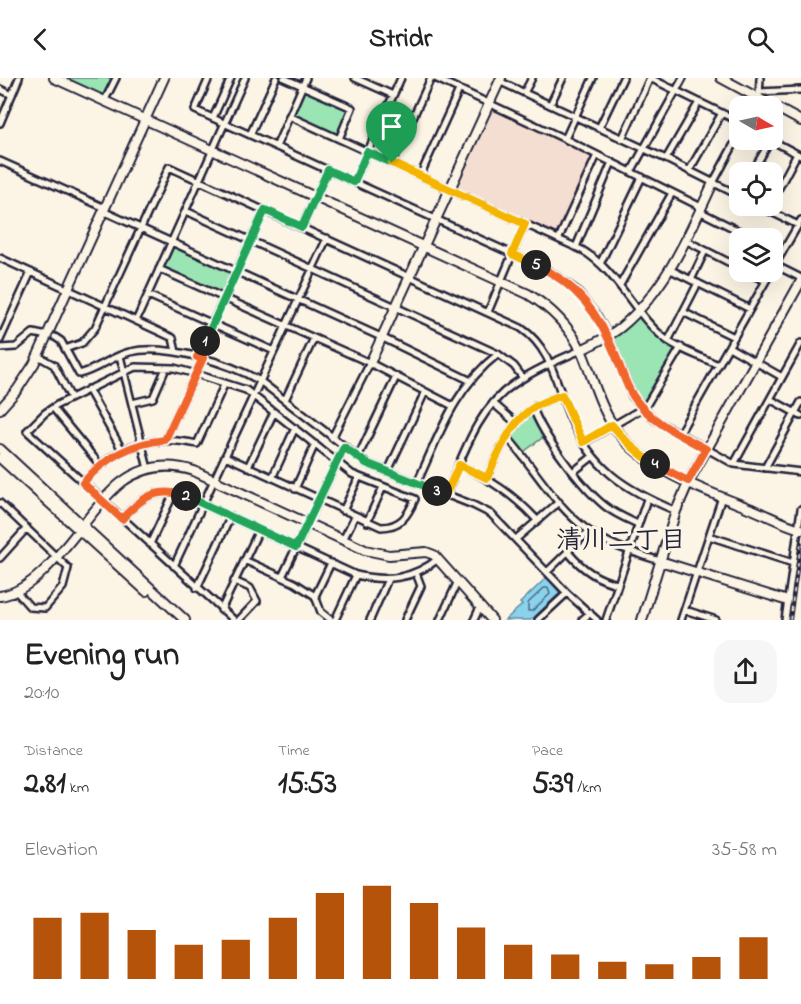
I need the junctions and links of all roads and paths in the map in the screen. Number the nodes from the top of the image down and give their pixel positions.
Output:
1 (19, 78) edge
2 (54, 78) edge
3 (116, 78) edge
4 (164, 78) edge
5 (209, 78) edge
6 (231, 78) edge
7 (245, 78) edge
8 (276, 78) edge
9 (284, 78) edge
10 (306, 78) edge
11 (355, 78) edge
12 (400, 78) edge
13 (433, 78) edge
14 (532, 78) edge
15 (563, 78) edge
16 (593, 78) edge
17 (623, 78) edge
18 (650, 78) edge
19 (683, 78) edge
20 (722, 78) edge
21 (760, 78) edge
22 (497, 79) edge
23 (303, 87) junction
24 (0, 89) edge
25 (459, 90) junction
26 (676, 90) junction
27 (801, 90) edge
28 (524, 93) junction
29 (12, 95) junction
30 (393, 95) junction
31 (759, 95) junction
32 (105, 100) junction
33 (699, 102) junction
34 (489, 104) junction
35 (550, 105) junction
36 (722, 113) junction
37 (289, 116) junction
38 (729, 116) edge
39 (575, 117) junction
40 (213, 118) junction
41 (145, 119) junction
42 (801, 121) edge
43 (0, 123) edge
44 (225, 124) junction
45 (599, 128) junction
46 (250, 135) junction
47 (339, 139) junction
48 (565, 139) junction
49 (622, 139) junction
50 (783, 146) edge
51 (276, 147) junction
52 (644, 149) junction
53 (213, 150) junction
54 (731, 150) edge
55 (367, 152) junction
56 (597, 155) junction
57 (799, 155) edge
58 (666, 159) junction
59 (0, 160) edge
60 (612, 162) junction
61 (392, 163) junction
62 (328, 170) junction
63 (689, 171) junction
64 (631, 172) junction
65 (420, 176) junction
66 (642, 177) junction
67 (200, 181) junction
68 (354, 182) junction
69 (783, 182) edge
70 (713, 183) junction
71 (450, 189) junction
72 (729, 190) edge
73 (672, 192) junction
74 (316, 197) junction
75 (700, 209) junction
76 (104, 210) junction
77 (265, 210) junction
78 (186, 211) junction
79 (783, 215) edge
80 (436, 219) junction
81 (799, 222) edge
82 (525, 224) junction
83 (302, 227) junction
84 (141, 228) junction
85 (735, 228) edge
86 (327, 238) junction
87 (558, 238) junction
88 (684, 240) junction
89 (250, 241) junction
90 (172, 242) junction
91 (424, 246) junction
92 (576, 247) junction
93 (705, 251) junction
94 (783, 251) edge
95 (512, 254) junction
96 (2, 259) edge
97 (601, 262) junction
98 (729, 263) edge
99 (0, 267) edge
100 (159, 269) junction
101 (313, 269) junction
102 (669, 269) junction
103 (237, 272) junction
104 (31, 273) junction
105 (783, 273) edge
106 (410, 276) junction
107 (691, 280) junction
108 (801, 280) edge
109 (501, 281) junction
110 (765, 282) edge
111 (698, 283) junction
112 (620, 285) junction
113 (68, 290) junction
114 (148, 295) junction
115 (225, 298) junction
116 (298, 300) junction
117 (105, 307) junction
118 (396, 307) junction
119 (750, 309) junction
120 (638, 311) junction
121 (488, 312) junction
122 (683, 312) junction
123 (136, 321) junction
124 (213, 324) junction
125 (286, 326) junction
126 (608, 336) junction
127 (51, 337) junction
128 (381, 337) junction
129 (734, 337) junction
130 (314, 338) junction
131 (0, 340) edge
132 (668, 340) junction
133 (801, 343) edge
134 (681, 347) junction
135 (729, 347) junction
136 (0, 348) edge
137 (65, 349) junction
138 (581, 350) junction
139 (274, 351) junction
140 (176, 352) junction
141 (498, 354) junction
142 (38, 356) junction
143 (120, 356) junction
144 (200, 358) junction
145 (755, 362) junction
146 (370, 363) junction
147 (551, 364) junction
148 (718, 365) junction
149 (166, 368) junction
150 (124, 372) junction
151 (196, 374) junction
152 (396, 377) junction
153 (782, 377) junction
154 (523, 378) junction
155 (470, 380) junction
156 (260, 381) junction
157 (225, 383) junction
158 (88, 389) junction
159 (425, 392) junction
160 (562, 395) junction
161 (254, 396) junction
162 (71, 398) junction
163 (770, 399) junction
164 (285, 400) junction
165 (801, 402) edge
166 (132, 403) junction
167 (493, 403) junction
168 (453, 406) junction
169 (52, 408) junction
170 (533, 408) junction
171 (644, 408) junction
172 (0, 409) edge
173 (274, 412) junction
174 (798, 414) edge
175 (516, 423) junction
176 (612, 425) junction
177 (294, 428) junction
178 (679, 434) junction
179 (507, 437) junction
180 (332, 438) junction
181 (165, 440) junction
182 (583, 442) junction
183 (142, 443) junction
184 (315, 444) junction
185 (344, 447) junction
186 (0, 449) edge
187 (706, 449) junction
188 (122, 450) junction
189 (225, 456) junction
190 (358, 457) junction
191 (592, 457) junction
192 (0, 458) edge
193 (337, 461) junction
194 (735, 464) junction
195 (100, 465) junction
196 (459, 465) junction
197 (249, 467) junction
198 (765, 468) junction
199 (148, 469) junction
200 (388, 471) junction
201 (573, 472) junction
202 (801, 472) edge
203 (359, 477) junction
204 (272, 478) junction
205 (487, 478) junction
206 (214, 480) junction
207 (688, 481) junction
208 (83, 483) junction
209 (417, 483) junction
210 (383, 487) junction
211 (295, 489) junction
212 (174, 493) junction
213 (446, 494) junction
214 (722, 497) junction
215 (319, 499) junction
216 (647, 499) junction
217 (104, 502) junction
218 (559, 502) junction
219 (203, 504) junction
220 (1, 507) edge
221 (801, 509) edge
222 (343, 511) junction
223 (676, 511) junction
224 (231, 516) junction
225 (355, 516) junction
226 (122, 519) junction
227 (537, 520) junction
228 (367, 522) junction
229 (308, 523) junction
230 (638, 524) junction
231 (27, 528) junction
232 (81, 528) junction
233 (800, 528) edge
234 (259, 530) junction
235 (589, 531) junction
236 (709, 536) junction
237 (516, 539) junction
238 (344, 540) junction
239 (150, 543) junction
240 (296, 547) junction
241 (629, 551) junction
242 (568, 552) junction
243 (56, 556) junction
244 (0, 558) edge
245 (438, 559) junction
246 (244, 560) junction
247 (660, 561) junction
248 (794, 562) junction
249 (331, 563) junction
250 (174, 566) junction
251 (547, 572) junction
252 (697, 572) junction
253 (416, 573) junction
254 (356, 575) junction
255 (282, 577) junction
256 (388, 579) junction
257 (234, 581) junction
258 (458, 581) junction
259 (618, 584) junction
260 (197, 588) junction
261 (16, 591) junction
262 (567, 593) junction
263 (0, 596) edge
264 (315, 596) junction
265 (788, 601) junction
266 (480, 607) junction
267 (221, 610) junction
268 (685, 610) junction
269 (590, 613) junction
270 (178, 620) edge
271 (185, 620) edge
272 (234, 620) edge
273 (239, 620) edge
274 (333, 620) edge
275 (370, 620) edge
276 (405, 620) edge
277 (440, 620) edge
278 (474, 620) edge
279 (492, 620) edge
280 (538, 620) edge
281 (582, 620) edge
282 (597, 620) edge
283 (606, 620) edge
284 (642, 620) edge
285 (681, 620) edge
286 (716, 620) edge
287 (785, 620) edge

1 - 29 street
2 - 32 street
3 - 32 street
4 - 41 street
5 - 40 street
6 - 40 street
7 - 44 street
8 - 46 street
9 - 23 street
10 - 23 street
11 - 30 street
12 - 30 street
13 - 25 street
13 - 61 street
14 - 28 street
15 - 35 street
16 - 39 street
17 - 45 street
18 - 26 street
18 - 49 street
19 - 26 street
20 - 31 street
21 - 31 street
22 - 28 street
22 - 34 street
23 - 37 street
23 - 47 street
24 - 29 street
25 - 34 street
25 - 65 street
26 - 33 street
26 - 52 street
27 - 31 street
28 - 35 street
29 - 43 street
30 - 55 street
31 - 42 street
32 - 41 street
33 - 36 street
33 - 58 street
34 - 48 street
34 - 71 street
35 - 39 street
36 - 38 street
36 - 63 street
37 - 47 street
37 - 51 street
39 - 45 street
39 - 48 street
40 - 44 street
41 - 53 street
41 - 76 street
44 - 46 street
44 - 53 street
45 - 49 street
46 - 51 street
47 - 55 street
48 - 56 street
49 - 52 street
50 - 57 street
51 - 62 street
52 - 58 street
52 - 64 street
53 - 67 street
53 - 74 street
54 - 70 street
55 - 61 street
55 - 68 street
56 - 60 street
56 - 87 street
57 - 69 street
58 - 63 street
59 - 76 street
60 - 64 street
60 - 92 street
61 - 65 street
62 - 68 street
62 - 74 street
63 - 70 street
64 - 66 street
65 - 71 street
66 - 73 street
66 - 97 street
67 - 77 street
67 - 78 street
67 - 84 street
68 - 80 street
70 - 72 street
70 - 75 street
71 - 80 street
71 - 82 street
73 - 75 street
73 - 112 street
74 - 83 street
74 - 91 street
75 - 85 street
75 - 88 street
76 - 84 street
76 - 113 street
77 - 83 street
77 - 89 street
78 - 89 street
78 - 90 street
79 - 81 street
80 - 91 street
80 - 95 street
81 - 94 street
82 - 87 street
82 - 95 street
83 - 86 street
84 - 90 street
84 - 117 street
86 - 101 street
86 - 106 street
87 - 92 street
88 - 93 street
88 - 102 street
89 - 101 street
89 - 103 street
90 - 100 street
90 - 103 street
91 - 106 street
91 - 109 street
92 - 97 street
93 - 98 street
93 - 107 street
95 - 109 street
95 - 126 street
96 - 99 street
96 - 104 street
97 - 112 street
100 - 114 street
100 - 115 street
101 - 116 street
101 - 118 street
102 - 107 street
102 - 120 street
103 - 115 street
103 - 116 street
104 - 113 street
104 - 131 street
105 - 108 street
106 - 118 street
106 - 121 street
107 - 111 street
108 - 145 street
109 - 121 street
109 - 138 street
110 - 119 street
111 - 119 street
111 - 122 street
112 - 120 street
113 - 117 street
113 - 127 street
114 - 123 street
114 - 124 street
115 - 124 street
115 - 125 street
116 - 125 street
116 - 128 street
117 - 123 street
117 - 137 street
118 - 128 street
118 - 141 street
119 - 129 street
120 - 126 street
120 - 132 street
121 - 147 street
122 - 129 street
122 - 132 street
123 - 140 street
124 - 139 street
124 - 144 street
125 - 130 street
125 - 139 street
126 - 138 street
126 - 171 street
127 - 136 street
127 - 137 street
127 - 142 street
128 - 146 street
128 - 155 street
129 - 135 street
130 - 146 street
130 - 164 street
132 - 134 street
133 - 153 street
134 - 148 street
134 - 171 street
135 - 145 street
135 - 148 street
137 - 143 street
138 - 147 street
138 - 176 street
139 - 156 street
140 - 143 street
140 - 144 street
141 - 154 street
141 - 155 street
142 - 162 street
142 - 172 street
143 - 150 street
144 - 151 street
144 - 156 street
145 - 153 street
145 - 187 street
146 - 152 street
146 - 180 street
147 - 154 street
147 - 160 street
148 - 178 street
149 - 150 street
149 - 151 street
149 - 166 street
150 - 158 street
150 - 166 street
151 - 157 street
151 - 181 street
152 - 159 street
152 - 190 street
153 - 163 street
154 - 167 street
155 - 168 street
156 - 161 street
156 - 164 street
157 - 161 street
157 - 181 street
158 - 162 street
158 - 188 street
159 - 168 street
159 - 200 street
160 - 170 street
160 - 182 street
161 - 173 street
161 - 189 street
162 - 169 street
163 - 174 street
163 - 194 street
164 - 180 street
165 - 174 street
166 - 183 street
167 - 175 street
167 - 196 street
168 - 209 street
169 - 195 street
169 - 208 street
170 - 175 street
170 - 201 street
171 - 176 street
171 - 178 street
173 - 177 street
173 - 197 street
174 - 198 street
175 - 179 street
176 - 182 street
176 - 207 street
177 - 184 street
177 - 204 street
178 - 187 street
179 - 205 street
179 - 218 street
180 - 185 street
181 - 183 street
182 - 191 street
183 - 188 street
183 - 199 street
184 - 193 street
184 - 211 street
185 - 190 street
185 - 193 street
186 - 232 street
187 - 194 street
187 - 207 street
188 - 195 street
189 - 197 street
189 - 206 street
190 - 200 street
191 - 201 street
191 - 216 street
192 - 232 street
193 - 203 street
193 - 215 street
194 - 198 street
195 - 208 street
196 - 205 street
196 - 213 street
197 - 204 street
198 - 202 street
199 - 206 street
199 - 217 street
200 - 209 street
201 - 230 street
203 - 210 street
203 - 222 street
204 - 211 street
205 - 227 street
206 - 219 street
206 - 229 street
207 - 214 street
207 - 223 street
208 - 217 street
209 - 213 street
210 - 228 street
210 - 228 street
211 - 215 street
212 - 219 street
212 - 226 street
212 - 239 street
213 - 237 street
214 - 233 street
214 - 236 street
215 - 222 street
215 - 229 street
216 - 223 street
216 - 230 street
217 - 226 street
217 - 232 street
218 - 227 street
218 - 235 street
219 - 224 street
219 - 250 street
220 - 231 street
221 - 233 street
222 - 225 street
223 - 247 street
224 - 234 street
224 - 260 street
225 - 228 street
225 - 238 street
226 - 239 street
227 - 237 street
229 - 238 street
229 - 240 street
230 - 241 street
231 - 243 street
231 - 244 street
232 - 243 street
232 - 270 street
232 - 271 street
233 - 248 street
234 - 240 street
234 - 246 street
235 - 241 street
235 - 242 street
236 - 248 street
236 - 252 street
237 - 251 street
238 - 245 street
239 - 250 street
240 - 249 street
240 - 255 street
241 - 247 street
241 - 259 street
242 - 251 street
242 - 259 street
243 - 261 street
243 - 261 street
245 - 253 street
245 - 258 street
246 - 255 street
246 - 257 street
247 - 252 street
247 - 284 street
248 - 265 street
249 - 254 street
249 - 264 street
250 - 260 street
251 - 262 street
252 - 265 street
252 - 268 street
253 - 256 street
253 - 276 street
254 - 256 street
254 - 274 street
255 - 264 street
256 - 275 street
257 - 267 street
257 - 273 street
258 - 266 street
258 - 277 street
259 - 283 street
260 - 267 street
261 - 263 street
262 - 269 street
262 - 280 street
264 - 274 street
265 - 287 street
266 - 278 street
266 - 279 street
267 - 272 street
268 - 285 street
268 - 286 street
269 - 281 street
269 - 282 street

